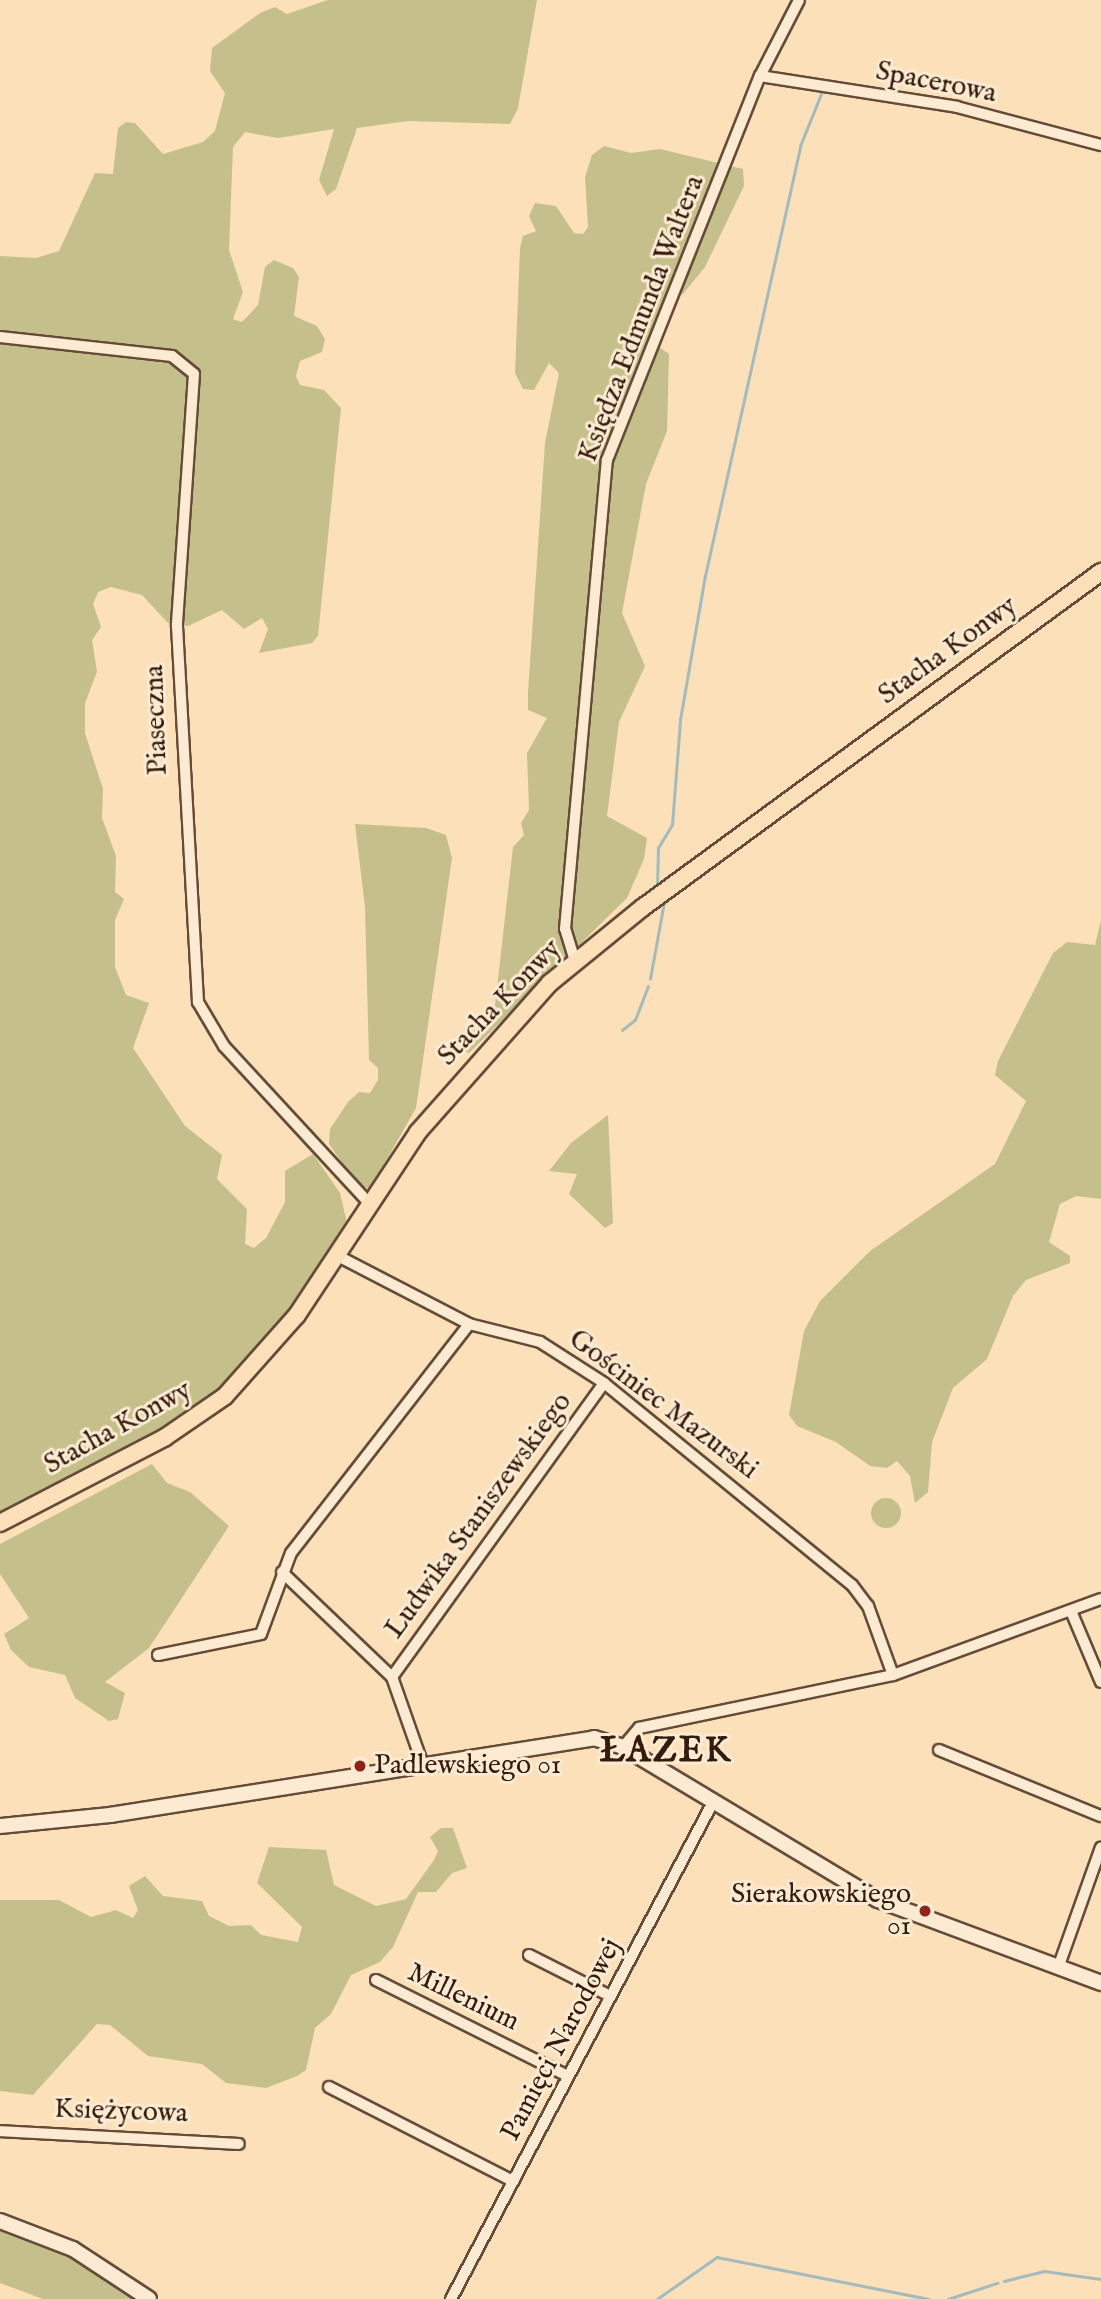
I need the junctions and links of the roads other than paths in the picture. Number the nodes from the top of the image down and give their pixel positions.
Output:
1 (799, 0) edge
2 (760, 76) junction
3 (1101, 145) edge
4 (0, 337) edge
5 (1101, 572) edge
6 (575, 961) junction
7 (369, 1203) junction
8 (335, 1255) junction
9 (469, 1324) junction
10 (604, 1383) junction
11 (0, 1523) edge
12 (282, 1572) junction
13 (1101, 1599) edge
14 (1071, 1611) junction
15 (158, 1655) dead end
16 (893, 1675) junction
17 (393, 1677) junction
18 (1101, 1682) edge
19 (623, 1747) junction
20 (939, 1750) dead end
21 (422, 1762) junction
22 (713, 1802) junction
23 (1101, 1816) edge
24 (0, 1826) edge
25 (1101, 1847) edge
26 (529, 1955) dead end
27 (1058, 1968) junction
28 (376, 1980) dead end
29 (1101, 1983) edge
30 (610, 1996) junction
31 (568, 2076) junction
32 (329, 2087) dead end
33 (0, 2131) edge
34 (239, 2144) dead end
35 (513, 2181) junction
36 (0, 2221) edge
37 (149, 2299) edge
38 (451, 2299) edge

1 - 2 street, Księdza Edmunda Waltera
2 - 3 street, Spacerowa
2 - 6 street, Księdza Edmunda Waltera
4 - 7 street, Piaseczna
5 - 6 main road, Stacha Konwy
6 - 7 main road, Stacha Konwy
7 - 8 main road, Stacha Konwy
8 - 9 street, Gościniec Mazurski
8 - 11 main road, Stacha Konwy
9 - 10 street, Gościniec Mazurski
9 - 12 street
10 - 16 street, Gościniec Mazurski
10 - 17 street, Ludwika Staniszewskiego
12 - 15 street
12 - 17 street
13 - 14 street
14 - 16 street
14 - 18 street
16 - 19 street
17 - 21 street
19 - 21 street
19 - 22 street
20 - 23 street
21 - 24 street
22 - 27 street
22 - 30 street, Pamięci Narodowej
25 - 27 street
26 - 30 street
27 - 29 street
28 - 31 street, Millenium
30 - 31 street, Pamięci Narodowej
31 - 35 street, Pamięci Narodowej
32 - 35 street
33 - 34 street, Księżycowa
35 - 38 street, Pamięci Narodowej
36 - 37 street

